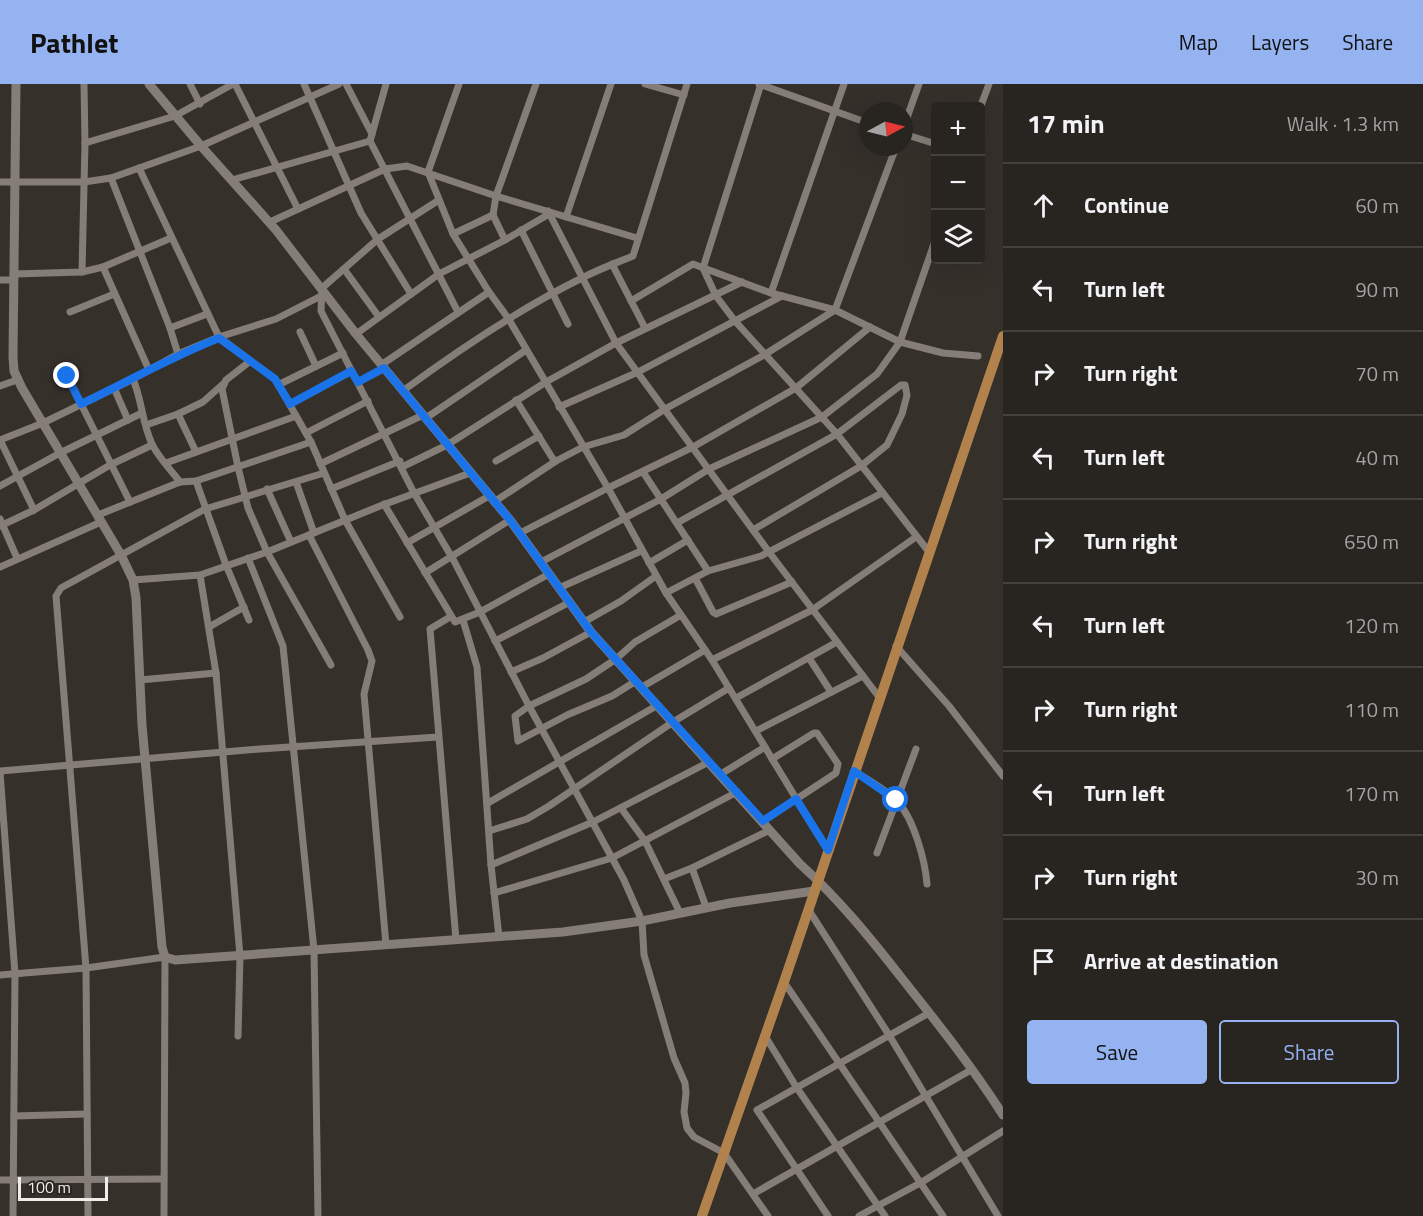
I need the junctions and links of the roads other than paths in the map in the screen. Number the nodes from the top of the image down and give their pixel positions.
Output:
1 (16, 84) edge
2 (84, 84) edge
3 (150, 84) edge
4 (190, 84) edge
5 (234, 84) edge
6 (304, 84) edge
7 (339, 84) edge
8 (346, 84) edge
9 (386, 84) edge
10 (459, 84) edge
11 (536, 84) edge
12 (611, 84) edge
13 (645, 84) edge
14 (687, 84) edge
15 (760, 84) edge
16 (844, 84) edge
17 (919, 84) edge
18 (989, 84) edge
19 (684, 95) junction
20 (311, 97) junction
21 (913, 102) edge
22 (983, 102) edge
23 (200, 104) junction
24 (835, 112) junction
25 (175, 117) junction
26 (859, 120) edge
27 (255, 123) junction
28 (371, 137) junction
29 (913, 137) edge
30 (931, 142) edge
31 (85, 143) junction
32 (201, 146) junction
33 (334, 150) junction
34 (893, 156) edge
35 (278, 167) junction
36 (139, 168) junction
37 (385, 169) junction
38 (428, 172) junction
39 (111, 178) junction
40 (232, 180) junction
41 (0, 182) edge
42 (15, 182) junction
43 (84, 182) junction
44 (347, 185) junction
45 (496, 196) junction
46 (439, 200) junction
47 (298, 208) junction
48 (548, 213) junction
49 (493, 215) junction
50 (566, 217) junction
51 (409, 218) junction
52 (270, 222) junction
53 (521, 230) junction
54 (453, 234) junction
55 (171, 238) junction
56 (638, 238) junction
57 (378, 239) junction
58 (505, 240) junction
59 (139, 252) junction
60 (931, 252) edge
61 (468, 259) junction
62 (612, 264) junction
63 (104, 267) junction
64 (344, 268) junction
65 (703, 268) junction
66 (81, 272) junction
67 (439, 274) junction
68 (13, 277) junction
69 (582, 278) junction
70 (0, 279) edge
71 (742, 282) junction
72 (321, 292) junction
73 (489, 292) junction
74 (771, 293) junction
75 (114, 294) junction
76 (411, 294) junction
77 (553, 294) junction
78 (716, 296) junction
79 (782, 296) junction
80 (631, 301) junction
81 (835, 310) junction
82 (70, 312) dead end
83 (458, 312) junction
84 (207, 314) junction
85 (379, 317) junction
86 (508, 318) junction
87 (735, 321) junction
88 (568, 324) dead end
89 (870, 327) junction
90 (170, 328) junction
91 (645, 328) junction
92 (300, 332) dead end
93 (356, 334) junction
94 (1003, 336) edge
95 (219, 338) junction
96 (900, 342) junction
97 (616, 343) junction
98 (526, 350) junction
99 (343, 352) junction
100 (178, 354) junction
101 (764, 355) junction
102 (978, 356) dead end
103 (249, 362) junction
104 (316, 366) junction
105 (383, 366) junction
106 (149, 370) junction
107 (351, 371) junction
108 (638, 372) junction
109 (67, 376) dead end
110 (17, 380) junction
111 (133, 380) junction
112 (358, 382) junction
113 (546, 382) junction
114 (223, 384) junction
115 (278, 385) junction
116 (0, 386) edge
117 (114, 388) junction
118 (796, 388) junction
119 (404, 390) junction
120 (516, 400) junction
121 (368, 401) junction
122 (81, 404) junction
123 (290, 404) junction
124 (559, 407) junction
125 (666, 409) junction
126 (142, 413) junction
127 (178, 414) junction
128 (296, 416) junction
129 (425, 417) junction
130 (822, 417) junction
131 (128, 420) junction
132 (43, 423) junction
133 (146, 425) junction
134 (306, 433) junction
135 (386, 434) junction
136 (837, 434) junction
137 (96, 436) junction
138 (539, 436) junction
139 (232, 438) junction
140 (0, 440) edge
141 (311, 442) junction
142 (152, 445) junction
143 (447, 446) junction
144 (583, 447) junction
145 (693, 447) junction
146 (196, 452) junction
147 (60, 453) junction
148 (496, 461) dead end
149 (556, 461) junction
150 (165, 463) junction
151 (321, 464) junction
152 (401, 464) junction
153 (110, 465) junction
154 (861, 466) junction
155 (238, 467) junction
156 (709, 470) junction
157 (643, 472) junction
158 (324, 473) junction
159 (470, 473) junction
160 (18, 477) junction
161 (196, 481) junction
162 (180, 482) junction
163 (296, 482) junction
164 (78, 483) junction
165 (0, 486) edge
166 (608, 488) junction
167 (267, 489) junction
168 (331, 489) junction
169 (414, 493) junction
170 (882, 493) junction
171 (244, 496) junction
172 (728, 496) junction
173 (491, 499) junction
174 (661, 499) junction
175 (130, 502) junction
176 (384, 504) junction
177 (205, 509) junction
178 (34, 510) junction
179 (100, 519) junction
180 (624, 519) junction
181 (345, 520) junction
182 (510, 520) junction
183 (1, 523) edge
184 (677, 523) junction
185 (434, 526) junction
186 (753, 530) junction
187 (520, 533) junction
188 (312, 534) junction
189 (916, 537) junction
190 (688, 540) junction
191 (291, 542) junction
192 (407, 543) junction
193 (641, 551) junction
194 (267, 552) junction
195 (769, 552) junction
196 (929, 552) junction
197 (121, 555) junction
198 (451, 556) junction
199 (17, 558) junction
200 (248, 558) junction
201 (541, 562) junction
202 (649, 564) junction
203 (226, 566) junction
204 (0, 567) edge
205 (708, 571) junction
206 (425, 573) junction
207 (549, 574) junction
208 (200, 575) junction
209 (656, 576) junction
210 (695, 578) junction
211 (133, 580) junction
212 (792, 582) junction
213 (559, 588) junction
214 (666, 593) junction
215 (570, 602) junction
216 (244, 607) junction
217 (812, 610) junction
218 (480, 612) junction
219 (681, 615) junction
220 (400, 616) dead end
221 (450, 616) junction
222 (249, 620) dead end
223 (463, 620) junction
224 (584, 622) junction
225 (209, 627) junction
226 (591, 632) junction
227 (495, 641) junction
228 (837, 642) junction
229 (896, 646) junction
230 (705, 651) junction
231 (808, 658) junction
232 (616, 659) junction
233 (712, 660) junction
234 (331, 665) dead end
235 (511, 672) junction
236 (216, 673) junction
237 (863, 676) junction
238 (140, 680) junction
239 (639, 684) junction
240 (729, 688) junction
241 (831, 692) junction
242 (879, 697) junction
243 (736, 698) junction
244 (658, 705) junction
245 (529, 706) junction
246 (673, 722) junction
247 (542, 729) junction
248 (756, 731) junction
249 (438, 737) junction
250 (369, 743) junction
251 (765, 747) junction
252 (293, 748) junction
253 (915, 749) dead end
254 (222, 753) junction
255 (772, 759) junction
256 (145, 760) junction
257 (710, 762) junction
258 (560, 763) junction
259 (69, 765) junction
260 (854, 771) junction
261 (0, 772) edge
262 (721, 774) junction
263 (1003, 776) edge
264 (575, 789) junction
265 (737, 792) junction
266 (796, 799) junction
267 (896, 800) junction
268 (488, 803) junction
269 (621, 808) junction
270 (763, 821) junction
271 (593, 822) junction
272 (770, 830) junction
273 (489, 831) junction
274 (645, 841) junction
275 (828, 850) junction
276 (877, 853) dead end
277 (612, 858) junction
278 (491, 865) junction
279 (692, 867) junction
280 (664, 879) junction
281 (818, 880) junction
282 (927, 884) dead end
283 (814, 891) junction
284 (494, 893) junction
285 (706, 907) junction
286 (808, 909) junction
287 (680, 913) junction
288 (642, 921) junction
289 (499, 937) junction
290 (456, 940) junction
291 (386, 945) junction
292 (314, 950) junction
293 (240, 956) junction
294 (165, 957) junction
295 (86, 968) junction
296 (15, 974) junction
297 (0, 975) edge
298 (784, 982) junction
299 (929, 1012) junction
300 (765, 1035) junction
301 (889, 1035) junction
302 (238, 1036) dead end
303 (841, 1063) junction
304 (971, 1070) junction
305 (796, 1088) junction
306 (926, 1096) junction
307 (87, 1114) junction
308 (1003, 1115) edge
309 (14, 1116) junction
310 (880, 1121) junction
311 (1003, 1131) edge
312 (838, 1146) junction
313 (724, 1153) junction
314 (961, 1157) junction
315 (796, 1170) junction
316 (88, 1178) junction
317 (164, 1179) junction
318 (0, 1180) edge
319 (14, 1180) junction
320 (922, 1182) junction
321 (753, 1194) junction
322 (878, 1206) junction
323 (706, 1213) edge
324 (14, 1216) edge
325 (88, 1216) edge
326 (164, 1216) edge
327 (318, 1216) edge
328 (768, 1216) edge
329 (828, 1216) edge
330 (859, 1216) edge
331 (885, 1216) edge
332 (944, 1216) edge
333 (998, 1216) edge

1 - 42 street
2 - 31 street
3 - 25 street
4 - 23 street
5 - 23 street
5 - 27 street
6 - 20 street
7 - 20 street
8 - 28 street
9 - 28 street
10 - 38 street
11 - 45 street
12 - 50 street
13 - 19 street
14 - 19 street
15 - 24 street
15 - 65 street
16 - 24 street
17 - 21 street
18 - 22 street
19 - 56 street
20 - 27 street
20 - 33 street
23 - 25 street
24 - 26 street
24 - 74 street
25 - 31 street
25 - 32 street
27 - 32 street
27 - 35 street
28 - 33 street
28 - 37 street
29 - 30 street
31 - 43 street
32 - 36 street
32 - 40 street
33 - 35 street
33 - 44 street
34 - 81 street
35 - 40 street
35 - 47 street
36 - 39 street
36 - 55 street
37 - 38 street
37 - 44 street
37 - 51 street
38 - 45 street
38 - 46 street
39 - 43 street
39 - 59 street
40 - 52 street
41 - 42 street
42 - 43 street
42 - 68 street
43 - 66 street
44 - 47 street
44 - 57 street
45 - 48 street
45 - 49 street
46 - 51 street
46 - 54 street
47 - 52 street
48 - 50 street
48 - 53 street
48 - 69 street
49 - 54 street
49 - 58 street
50 - 56 street
51 - 57 street
51 - 67 street
52 - 72 street
53 - 58 street
53 - 77 street
54 - 61 street
55 - 59 street
55 - 84 street
56 - 62 street
57 - 64 street
57 - 76 street
58 - 61 street
59 - 63 street
59 - 90 street
60 - 96 street
61 - 67 street
61 - 73 street
62 - 69 street
62 - 80 street
63 - 66 street
63 - 75 street
64 - 72 street
64 - 85 street
65 - 71 street
65 - 78 street
65 - 80 street
66 - 68 street
67 - 76 street
67 - 83 street
68 - 70 street
68 - 110 street
69 - 77 street
69 - 97 street
71 - 74 street
71 - 78 street
72 - 93 street
72 - 95 street
72 - 99 street
73 - 83 street
73 - 86 street
74 - 79 street
75 - 82 street
75 - 106 street
76 - 85 street
77 - 86 street
77 - 88 street
78 - 87 street
78 - 91 street
79 - 81 street
79 - 87 street
80 - 91 street
81 - 89 street
81 - 101 street
83 - 105 street
84 - 90 street
84 - 95 street
85 - 93 street
86 - 98 street
86 - 119 street
87 - 101 street
87 - 108 street
89 - 96 street
89 - 118 street
90 - 100 street
91 - 97 street
92 - 104 street
93 - 105 street
94 - 196 main road
95 - 100 street
95 - 103 street
96 - 102 street
96 - 130 street
97 - 108 street
97 - 113 street
98 - 113 street
98 - 129 street
99 - 104 street
99 - 107 street
100 - 106 street
101 - 118 street
101 - 125 street
103 - 114 street
103 - 115 street
104 - 115 street
105 - 112 street
105 - 119 street
106 - 111 street
107 - 112 street
107 - 123 street
108 - 124 street
108 - 125 street
109 - 122 street
110 - 116 street
110 - 132 street
111 - 117 street
111 - 126 street
112 - 121 street
113 - 120 street
113 - 124 street
114 - 127 street
114 - 139 street
115 - 123 street
117 - 122 street
117 - 131 street
118 - 130 street
118 - 145 street
119 - 129 street
120 - 138 street
120 - 143 street
121 - 134 street
121 - 135 street
122 - 132 street
122 - 137 street
123 - 128 street
124 - 144 street
125 - 144 street
125 - 145 street
126 - 131 street
126 - 133 street
127 - 133 street
127 - 146 street
128 - 134 street
128 - 139 street
129 - 135 street
129 - 143 street
130 - 136 street
130 - 156 street
131 - 137 street
132 - 140 street
132 - 147 street
133 - 142 street
134 - 141 street
135 - 151 street
135 - 152 street
136 - 154 street
136 - 154 street
136 - 172 street
137 - 147 street
137 - 153 street
138 - 148 street
138 - 149 street
139 - 146 street
139 - 155 street
140 - 160 street
141 - 151 street
141 - 155 street
142 - 150 street
142 - 153 street
143 - 152 street
143 - 159 street
144 - 149 street
144 - 166 street
145 - 156 street
145 - 157 street
146 - 150 street
147 - 160 street
147 - 164 street
149 - 173 street
150 - 162 street
151 - 158 street
152 - 168 street
152 - 169 street
153 - 164 street
153 - 175 street
154 - 170 street
154 - 186 street
155 - 161 street
155 - 171 street
156 - 172 street
156 - 174 street
157 - 166 street
157 - 174 street
158 - 163 street
158 - 168 street
159 - 169 street
159 - 173 street
160 - 165 street
160 - 178 street
161 - 162 street
161 - 177 street
162 - 175 street
163 - 167 street
163 - 188 street
164 - 178 street
164 - 179 street
166 - 180 street
166 - 187 street
167 - 171 street
167 - 191 street
168 - 181 street
169 - 176 street
169 - 185 street
170 - 189 street
170 - 195 street
171 - 177 street
171 - 194 street
172 - 184 street
172 - 186 street
173 - 182 street
173 - 185 street
174 - 180 street
174 - 184 street
175 - 179 street
176 - 181 street
176 - 192 street
177 - 197 street
177 - 203 street
178 - 183 street
179 - 197 street
179 - 199 street
180 - 193 street
180 - 201 street
181 - 188 street
181 - 220 street
182 - 187 street
182 - 198 street
183 - 199 street
184 - 190 street
185 - 192 street
185 - 198 street
186 - 195 street
187 - 201 street
188 - 191 street
188 - 250 street
189 - 196 street
189 - 217 street
190 - 202 street
190 - 205 street
191 - 194 street
192 - 206 street
193 - 202 street
193 - 213 street
194 - 200 street
194 - 234 street
195 - 205 street
195 - 212 street
196 - 229 main road
197 - 211 street
197 - 259 street
198 - 206 street
198 - 218 street
199 - 204 street
200 - 203 street
200 - 252 street
201 - 207 street
202 - 209 street
203 - 208 street
203 - 216 street
205 - 210 street
206 - 221 street
207 - 213 street
207 - 218 street
208 - 211 street
208 - 225 street
209 - 214 street
209 - 224 street
210 - 212 street
210 - 214 street
211 - 238 street
212 - 217 street
213 - 215 street
214 - 219 street
215 - 224 street
215 - 227 street
216 - 222 street
216 - 225 street
217 - 228 street
217 - 233 street
218 - 223 street
218 - 227 street
219 - 230 street
219 - 232 street
221 - 223 street
221 - 249 street
223 - 268 street
224 - 226 street
225 - 236 street
226 - 232 street
226 - 235 street
227 - 235 street
228 - 231 street
228 - 237 street
229 - 242 main road
229 - 263 street
230 - 233 street
230 - 239 street
231 - 241 street
231 - 243 street
232 - 239 street
232 - 245 street
233 - 240 street
235 - 245 street
236 - 238 street
236 - 254 street
237 - 241 street
237 - 242 street
238 - 256 street
239 - 244 street
239 - 247 street
240 - 243 street
240 - 246 street
241 - 248 street
242 - 260 main road
243 - 248 street
244 - 246 street
244 - 258 street
245 - 247 street
245 - 247 street
246 - 257 street
246 - 264 street
247 - 258 street
248 - 251 street
249 - 250 street
249 - 290 street
250 - 252 street
250 - 291 street
251 - 255 street
251 - 262 street
252 - 254 street
252 - 292 street
253 - 267 street
254 - 256 street
254 - 293 street
255 - 266 street
255 - 266 street
256 - 259 street
256 - 294 street
257 - 262 street
257 - 269 street
258 - 264 street
258 - 268 street
259 - 261 street
259 - 295 street
260 - 267 street
260 - 275 main road
261 - 296 street
262 - 265 street
264 - 271 street
264 - 273 street
265 - 270 street
265 - 274 street
266 - 270 street
266 - 275 street
267 - 276 street
267 - 282 street
268 - 273 street
269 - 271 street
269 - 274 street
270 - 272 street
271 - 277 street
271 - 278 street
272 - 279 street
272 - 281 street
273 - 278 street
274 - 277 street
274 - 280 street
275 - 281 main road
277 - 284 street
277 - 288 street
278 - 284 street
279 - 280 street
279 - 285 street
280 - 287 street
281 - 283 main road
281 - 299 street
283 - 285 street
283 - 286 main road
284 - 289 street
285 - 287 street
286 - 298 main road
286 - 301 street
287 - 288 street
288 - 289 street
288 - 313 street
289 - 290 street
290 - 291 street
291 - 292 street
292 - 293 street
292 - 327 street
293 - 294 street
293 - 302 street
294 - 295 street
294 - 317 street
295 - 296 street
295 - 307 street
296 - 297 street
296 - 309 street
298 - 300 main road
298 - 303 street
299 - 301 street
299 - 304 street
300 - 305 street
300 - 313 main road
301 - 303 street
301 - 306 street
303 - 305 street
303 - 310 street
304 - 306 street
304 - 308 street
305 - 312 street
305 - 315 street
306 - 310 street
306 - 314 street
307 - 309 street
307 - 316 street
309 - 319 street
310 - 312 street
310 - 320 street
311 - 314 street
312 - 315 street
312 - 322 street
313 - 321 street
313 - 323 main road
314 - 320 street
314 - 333 street
315 - 321 street
315 - 329 street
316 - 317 street
316 - 319 street
316 - 325 street
317 - 326 street
318 - 319 street
319 - 324 street
320 - 322 street
320 - 332 street
321 - 328 street
322 - 330 street
322 - 331 street

